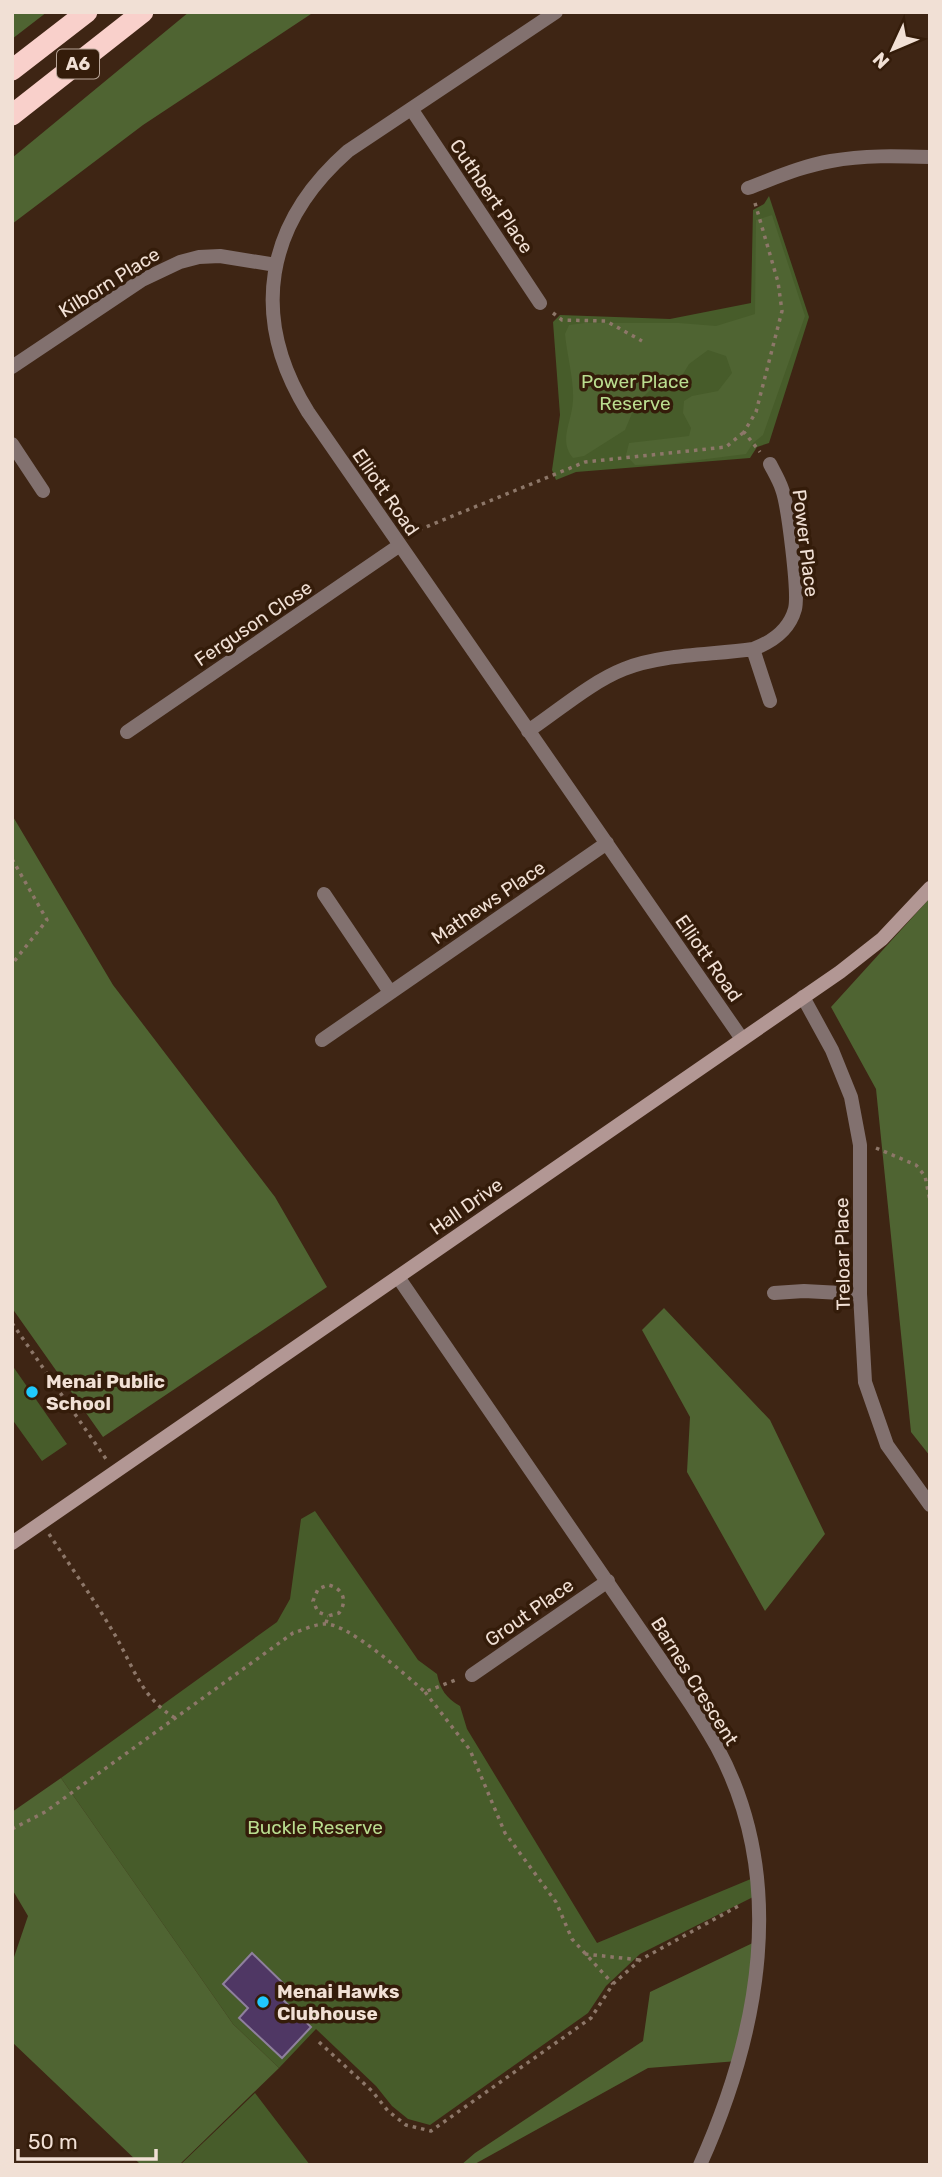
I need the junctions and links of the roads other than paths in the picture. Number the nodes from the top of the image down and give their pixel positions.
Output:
1 (87, 12) edge
2 (143, 12) edge
3 (556, 12) edge
4 (12, 70) edge
5 (412, 110) junction
6 (12, 116) edge
7 (930, 157) edge
8 (748, 188) dead end
9 (276, 265) junction
10 (540, 303) road end
11 (12, 367) edge
12 (12, 444) edge
13 (770, 464) road end
14 (43, 492) dead end
15 (398, 542) junction
16 (753, 649) junction
17 (770, 701) dead end
18 (528, 731) junction
19 (127, 732) dead end
20 (607, 843) junction
21 (930, 888) edge
22 (324, 894) dead end
23 (390, 992) junction
24 (803, 998) junction
25 (742, 1039) junction
26 (322, 1040) dead end
27 (398, 1277) junction
28 (774, 1293) dead end
29 (860, 1294) junction
30 (930, 1504) edge
31 (12, 1543) edge
32 (608, 1581) junction
33 (472, 1675) road end
34 (700, 2165) edge

1 - 4 highway, A6
2 - 6 highway, A6
3 - 5 street, Elliott Road
5 - 9 street, Elliott Road
5 - 10 street, Cuthbert Place
7 - 8 street
9 - 11 street, Kilborn Place
9 - 15 street, Elliott Road
12 - 14 street
13 - 16 street, Power Place
15 - 18 street, Elliott Road
15 - 19 street, Ferguson Close
16 - 17 street
16 - 18 street, Power Place
18 - 20 street, Elliott Road
20 - 23 street, Mathews Place
20 - 25 street, Elliott Road
21 - 24 street, Hall Drive
22 - 23 street
23 - 26 street, Mathews Place
24 - 25 street, Hall Drive
24 - 29 street, Treloar Place
25 - 27 street, Hall Drive
27 - 31 street, Hall Drive
27 - 32 street, Barnes Crescent
28 - 29 street
29 - 30 street, Treloar Place
32 - 33 street, Grout Place
32 - 34 street, Barnes Crescent

